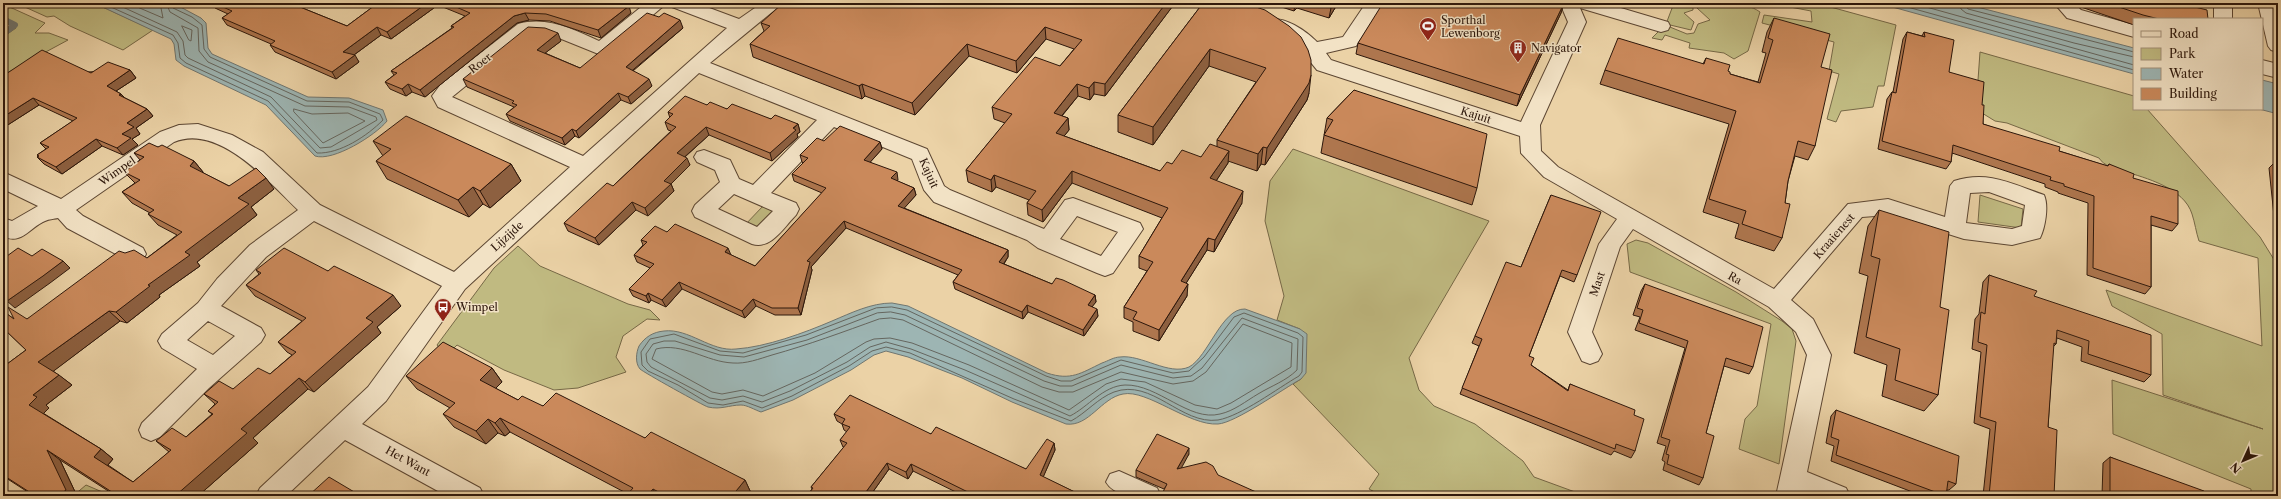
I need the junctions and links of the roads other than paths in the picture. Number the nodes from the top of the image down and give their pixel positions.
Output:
1 (658, 3) edge
2 (679, 3) edge
3 (774, 3) edge
4 (1375, 3) edge
5 (1553, 3) edge
6 (2223, 3) edge
7 (2267, 3) edge
8 (1576, 9) edge
9 (2069, 9) edge
10 (1256, 16) edge
11 (2223, 18) edge
12 (1661, 26) dead end
13 (741, 27) junction
14 (2133, 31) edge
15 (2278, 46) edge
16 (1315, 49) junction
17 (697, 65) junction
18 (2263, 67) edge
19 (2278, 71) edge
20 (831, 118) junction
21 (1530, 132) junction
22 (704, 157) dead end
23 (587, 166) junction
24 (3, 180) edge
25 (731, 184) junction
26 (756, 195) junction
27 (62, 209) junction
28 (312, 211) junction
29 (1629, 219) junction
30 (3, 226) edge
31 (1954, 228) dead end
32 (1046, 242) dead end
33 (135, 254) edge
34 (457, 283) junction
35 (1776, 302) junction
36 (206, 309) junction
37 (1590, 354) dead end
38 (214, 367) junction
39 (345, 427) junction
40 (151, 430) dead end
41 (1119, 482) dead end
42 (1791, 487) edge
43 (269, 496) edge
44 (471, 496) edge
45 (1148, 496) edge
46 (1837, 496) edge

1 - 23 street, Roer
2 - 13 street
3 - 13 street, Lijzijde
4 - 16 street
5 - 8 street
6 - 11 street
7 - 15 street
8 - 12 street
8 - 21 street
9 - 14 street
10 - 16 street, Kajuit
13 - 17 street, Lijzijde
16 - 21 street, Kajuit
17 - 20 street, Kajuit
17 - 23 street, Lijzijde
18 - 19 street
20 - 26 street
20 - 32 street, Kajuit
21 - 29 street, Ra
22 - 25 street
23 - 34 street, Lijzijde
24 - 27 street
25 - 26 street
25 - 26 street
27 - 28 street, Wimpel
27 - 30 street, Wimpel
27 - 33 street
28 - 34 street, Wimpel
28 - 36 street
29 - 35 street, Ra
29 - 37 street, Mast
31 - 35 street, Kraaienest
34 - 39 street, Lijzijde
35 - 42 street, Ra
36 - 38 street
36 - 38 street
38 - 40 street
39 - 43 street, Lijzijde
39 - 44 street, Het Want
41 - 45 street
42 - 46 street

